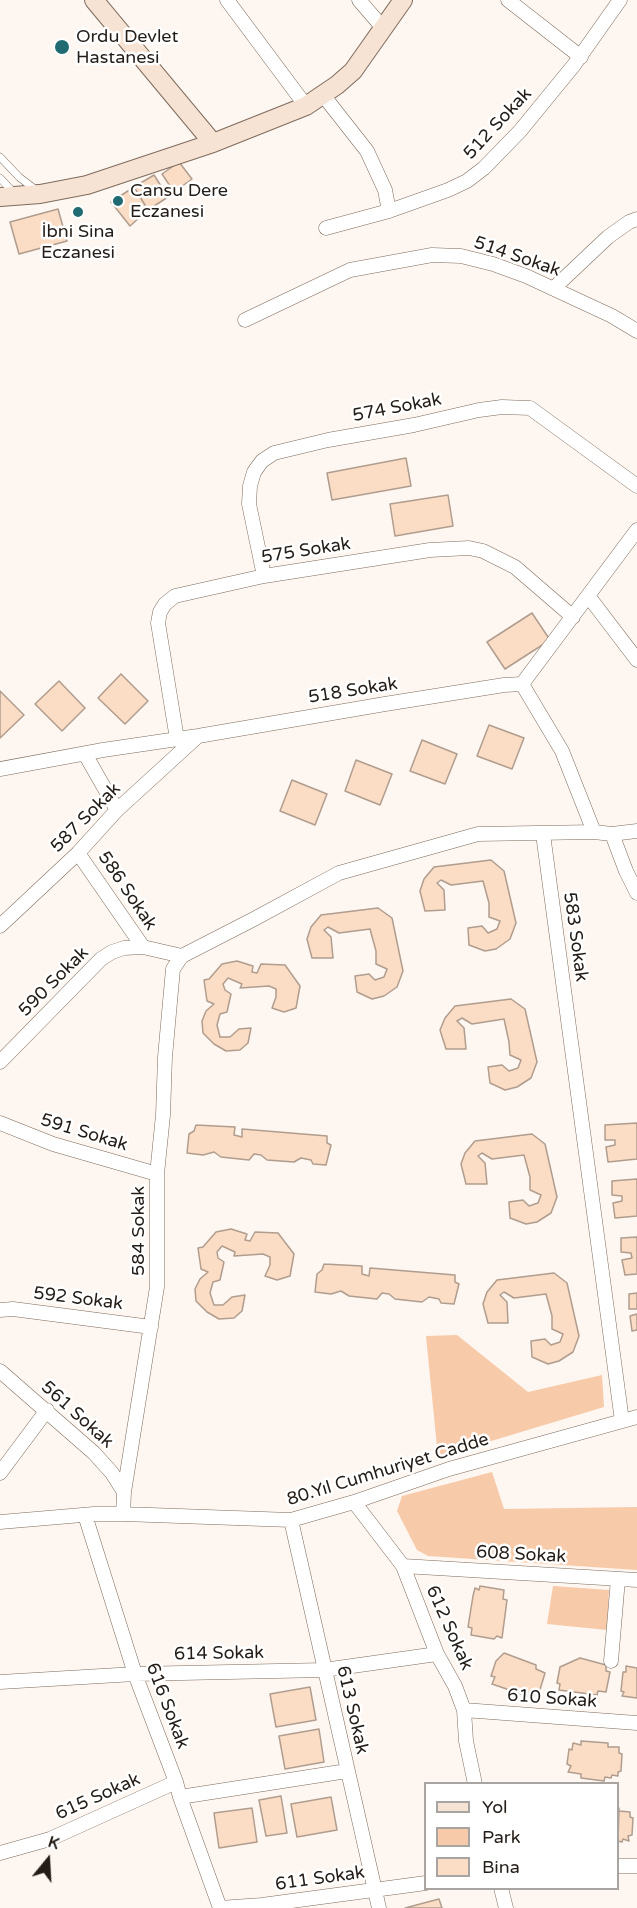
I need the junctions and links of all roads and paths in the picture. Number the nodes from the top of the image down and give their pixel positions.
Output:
1 (94, 0) edge
2 (228, 0) edge
3 (359, 0) edge
4 (403, 0) edge
5 (508, 0) edge
6 (620, 0) edge
7 (383, 28) junction
8 (581, 57) junction
9 (323, 95) junction
10 (306, 106) junction
11 (213, 144) junction
12 (0, 157) edge
13 (0, 177) edge
14 (40, 194) junction
15 (8, 196) edge
16 (389, 211) junction
17 (637, 219) edge
18 (327, 228) dead end
19 (554, 288) junction
20 (245, 320) dead end
21 (637, 331) edge
22 (637, 486) edge
23 (637, 530) edge
24 (264, 576) junction
25 (589, 597) junction
26 (573, 617) junction
27 (637, 660) edge
28 (522, 684) junction
29 (198, 736) junction
30 (177, 739) junction
31 (86, 754) junction
32 (0, 770) edge
33 (117, 810) junction
34 (637, 831) edge
35 (594, 832) junction
36 (543, 834) junction
37 (612, 834) junction
38 (78, 853) junction
39 (637, 893) edge
40 (0, 926) edge
41 (143, 947) junction
42 (185, 954) junction
43 (2, 1058) edge
44 (0, 1123) edge
45 (157, 1174) junction
46 (0, 1310) edge
47 (151, 1327) junction
48 (0, 1371) edge
49 (47, 1410) junction
50 (637, 1417) edge
51 (622, 1421) junction
52 (0, 1473) edge
53 (124, 1492) junction
54 (354, 1502) junction
55 (123, 1514) junction
56 (85, 1515) junction
57 (291, 1520) junction
58 (0, 1522) edge
59 (403, 1566) junction
60 (618, 1579) junction
61 (637, 1580) edge
62 (437, 1654) junction
63 (611, 1661) dead end
64 (324, 1670) junction
65 (135, 1674) junction
66 (0, 1682) edge
67 (464, 1710) junction
68 (637, 1723) edge
69 (347, 1771) junction
70 (176, 1782) junction
71 (475, 1782) edge
72 (180, 1797) junction
73 (0, 1853) edge
74 (619, 1866) edge
75 (637, 1866) edge
76 (424, 1882) edge
77 (374, 1889) junction
78 (502, 1890) edge
79 (220, 1908) edge
80 (379, 1908) edge
81 (506, 1908) edge

1 - 11 street
2 - 10 street
3 - 7 street
4 - 7 street
5 - 8 street
6 - 8 street, 512 Sokak
7 - 9 street
8 - 16 street, 512 Sokak
9 - 10 street
9 - 16 street
10 - 11 street
11 - 14 street
12 - 14 lane
13 - 15 lane
14 - 15 street
16 - 18 street, 512 Sokak
17 - 19 street
19 - 20 street, 514 Sokak
19 - 21 street, 514 Sokak
22 - 24 street, 574 Sokak
23 - 25 street
24 - 26 street, 575 Sokak
24 - 30 street, 575 Sokak
25 - 26 street
25 - 27 street
26 - 28 street
28 - 29 street, 518 Sokak
28 - 35 street
29 - 30 street, 518 Sokak
29 - 33 street, 587 Sokak
30 - 31 street, 518 Sokak
31 - 32 street, 518 Sokak
31 - 33 street
33 - 38 street, 587 Sokak
34 - 37 street
35 - 36 street
35 - 37 street
36 - 42 street
36 - 51 street, 583 Sokak
37 - 39 street
38 - 40 street, 587 Sokak
38 - 41 street, 586 Sokak
41 - 42 street, 586 Sokak
41 - 43 street, 590 Sokak
42 - 45 street, 584 Sokak
44 - 45 street, 591 Sokak
45 - 47 street, 584 Sokak
46 - 47 street, 592 Sokak
47 - 53 street, 584 Sokak
48 - 49 street, 561 Sokak
49 - 52 street
49 - 53 street, 561 Sokak
50 - 51 street, 80.Yıl Cumhuriyet Cadde
51 - 54 street, 80.Yıl Cumhuriyet Cadde
53 - 55 street, 584 Sokak
54 - 57 street, 80.Yıl Cumhuriyet Cadde
54 - 59 street, 612 Sokak
55 - 56 street, 80.Yıl Cumhuriyet Cadde
55 - 57 street, 80.Yıl Cumhuriyet Cadde
56 - 58 street, 80.Yıl Cumhuriyet Cadde
56 - 65 street, 616 Sokak
57 - 64 street, 613 Sokak
59 - 60 street, 608 Sokak
59 - 62 street, 612 Sokak
60 - 61 street, 608 Sokak
60 - 63 street
62 - 64 street, 614 Sokak
62 - 67 street, 612 Sokak
64 - 65 street, 614 Sokak
64 - 69 street, 613 Sokak
65 - 66 street, 614 Sokak
65 - 70 street, 616 Sokak
67 - 68 street, 610 Sokak
67 - 71 street, 612 Sokak
69 - 72 street
69 - 77 street, 613 Sokak
70 - 72 street, 616 Sokak
70 - 73 street, 615 Sokak
72 - 79 street, 616 Sokak
74 - 75 street
76 - 77 street, 611 Sokak
77 - 79 street, 611 Sokak
77 - 80 street, 613 Sokak
78 - 81 street

